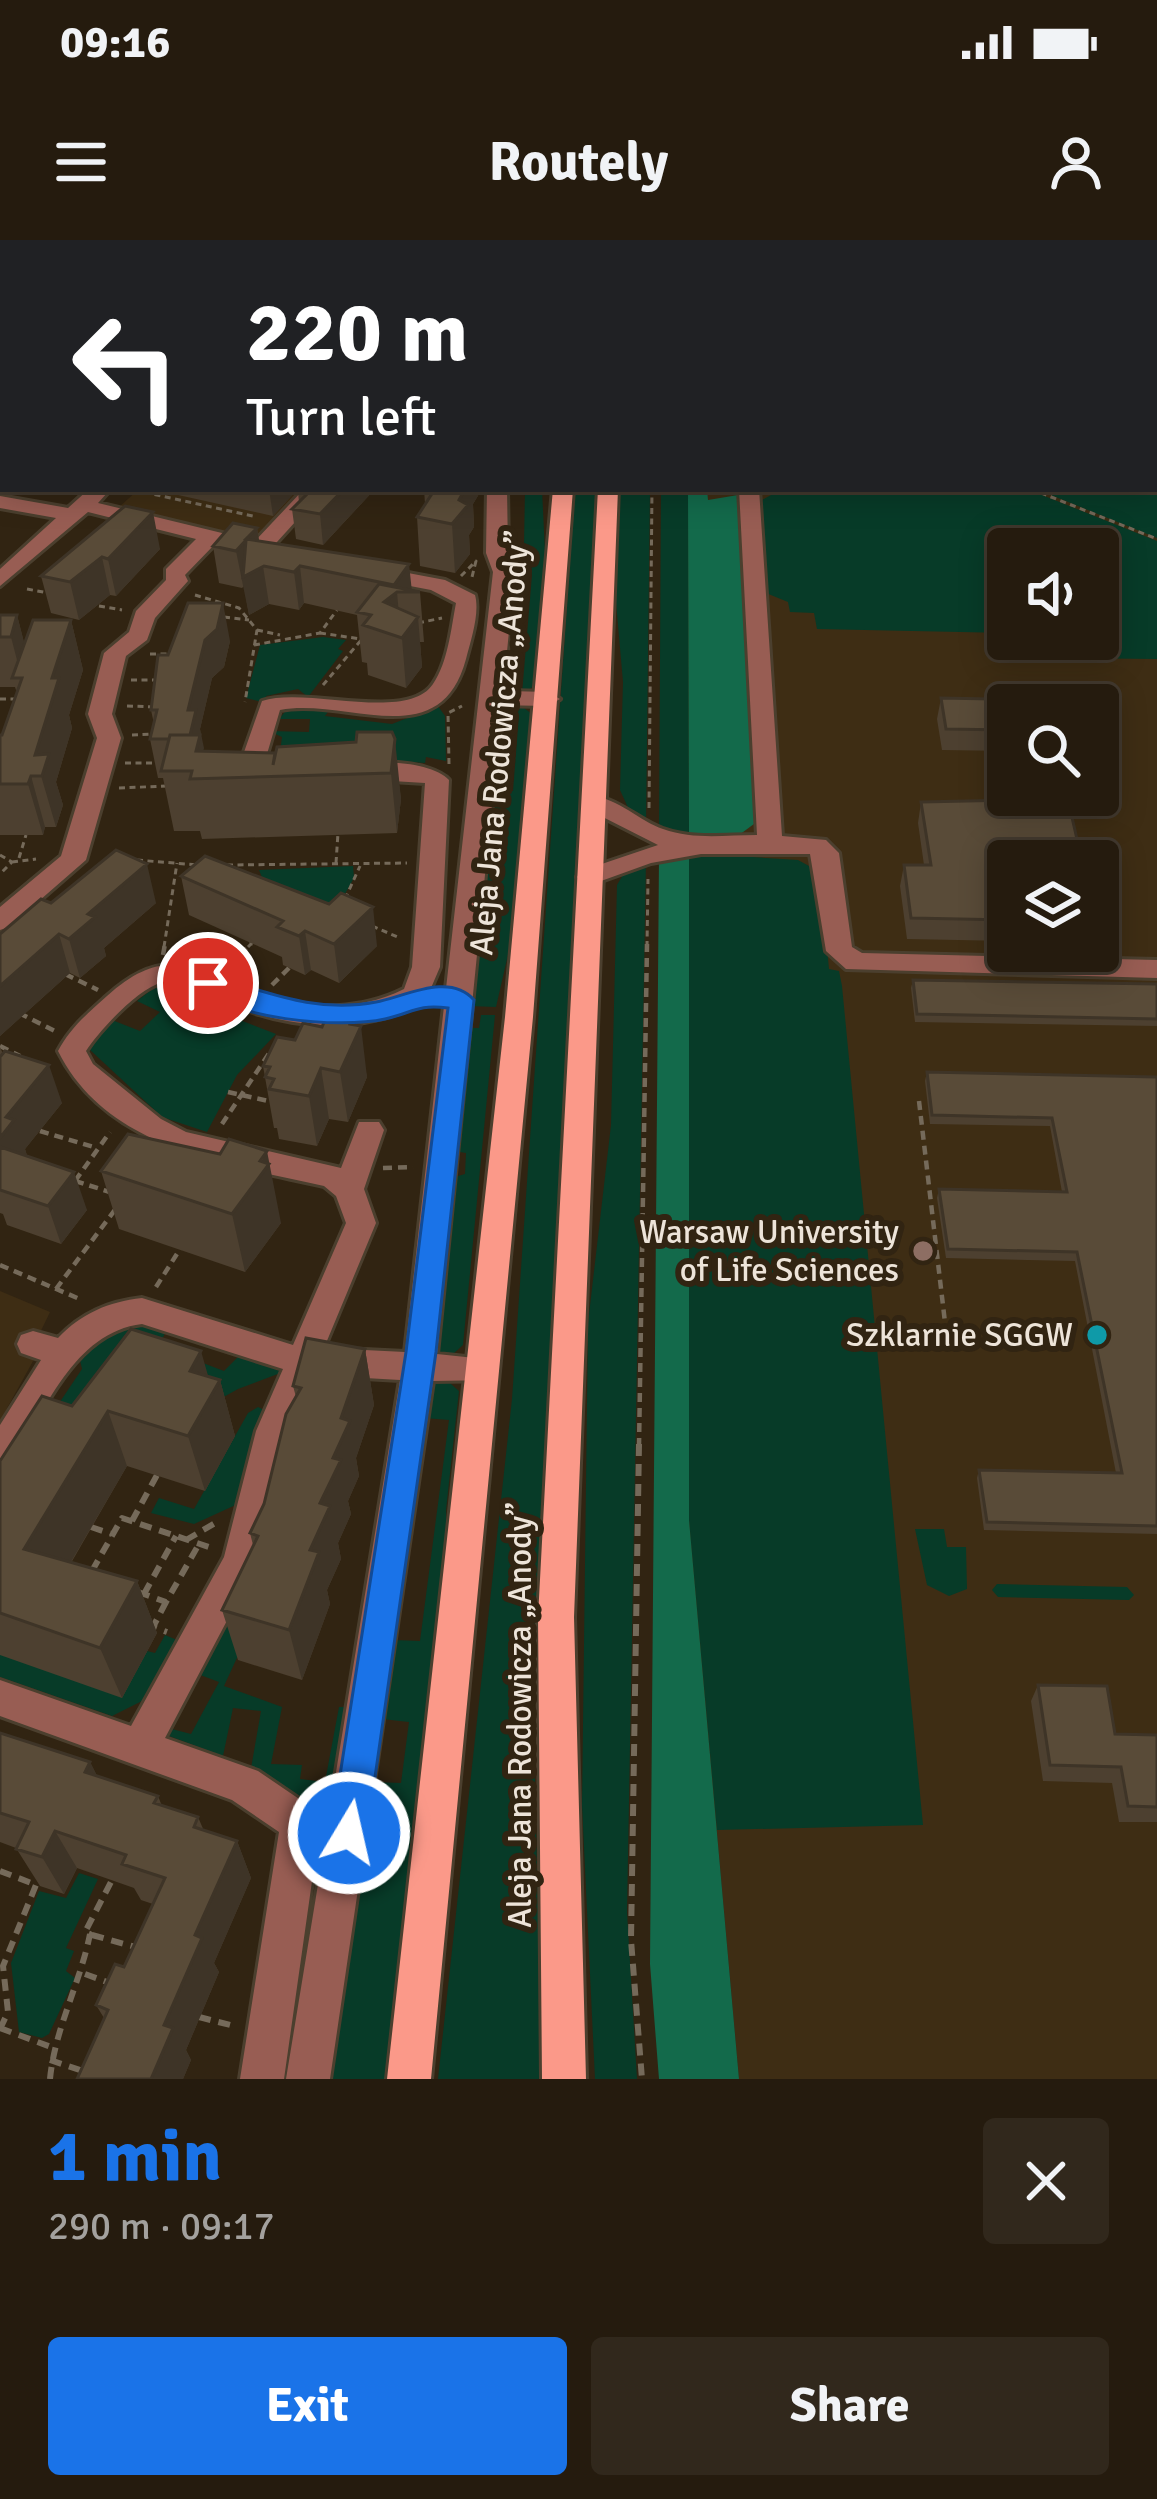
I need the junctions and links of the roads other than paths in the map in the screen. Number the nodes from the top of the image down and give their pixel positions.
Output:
1 (98, 492) edge
2 (313, 492) edge
3 (497, 492) edge
4 (563, 492) edge
5 (608, 492) edge
6 (749, 492) edge
7 (0, 502) edge
8 (77, 510) junction
9 (209, 538) junction
10 (351, 568) edge
11 (0, 580) edge
12 (485, 698) junction
13 (548, 699) junction
14 (594, 803) junction
15 (648, 842) junction
16 (770, 845) junction
17 (590, 878) junction
18 (0, 921) edge
19 (1157, 969) edge
20 (415, 995) junction
21 (461, 1000) junction
22 (369, 1130) dead end
23 (349, 1190) junction
24 (33, 1344) dead end
25 (67, 1354) junction
26 (302, 1360) junction
27 (418, 1365) junction
28 (482, 1370) junction
29 (0, 1454) edge
30 (0, 1698) edge
31 (141, 1745) junction
32 (300, 1823) junction
33 (349, 1833) junction
34 (262, 2079) edge
35 (308, 2079) edge
36 (409, 2079) edge
37 (564, 2079) edge

1 - 8 street
2 - 9 street
3 - 12 street
4 - 13 main road, Aleja Jana Rodowicza „Anody”
5 - 14 main road, Aleja Jana Rodowicza „Anody”
6 - 16 street
7 - 8 street
8 - 9 street
8 - 11 street
9 - 18 street
10 - 20 street
12 - 13 street
12 - 21 street
13 - 28 main road, Aleja Jana Rodowicza „Anody”
14 - 15 street
14 - 17 main road, Aleja Jana Rodowicza „Anody”
15 - 16 street
15 - 17 street
16 - 19 street
17 - 37 main road, Aleja Jana Rodowicza „Anody”
20 - 21 street
20 - 23 street
21 - 27 street
22 - 23 street
23 - 26 street
24 - 25 street
25 - 26 street
25 - 29 street
26 - 27 street
26 - 31 street
27 - 28 street
27 - 33 street
28 - 36 main road, Aleja Jana Rodowicza „Anody”
30 - 31 street
31 - 32 street
32 - 33 street
32 - 34 street
33 - 35 street

